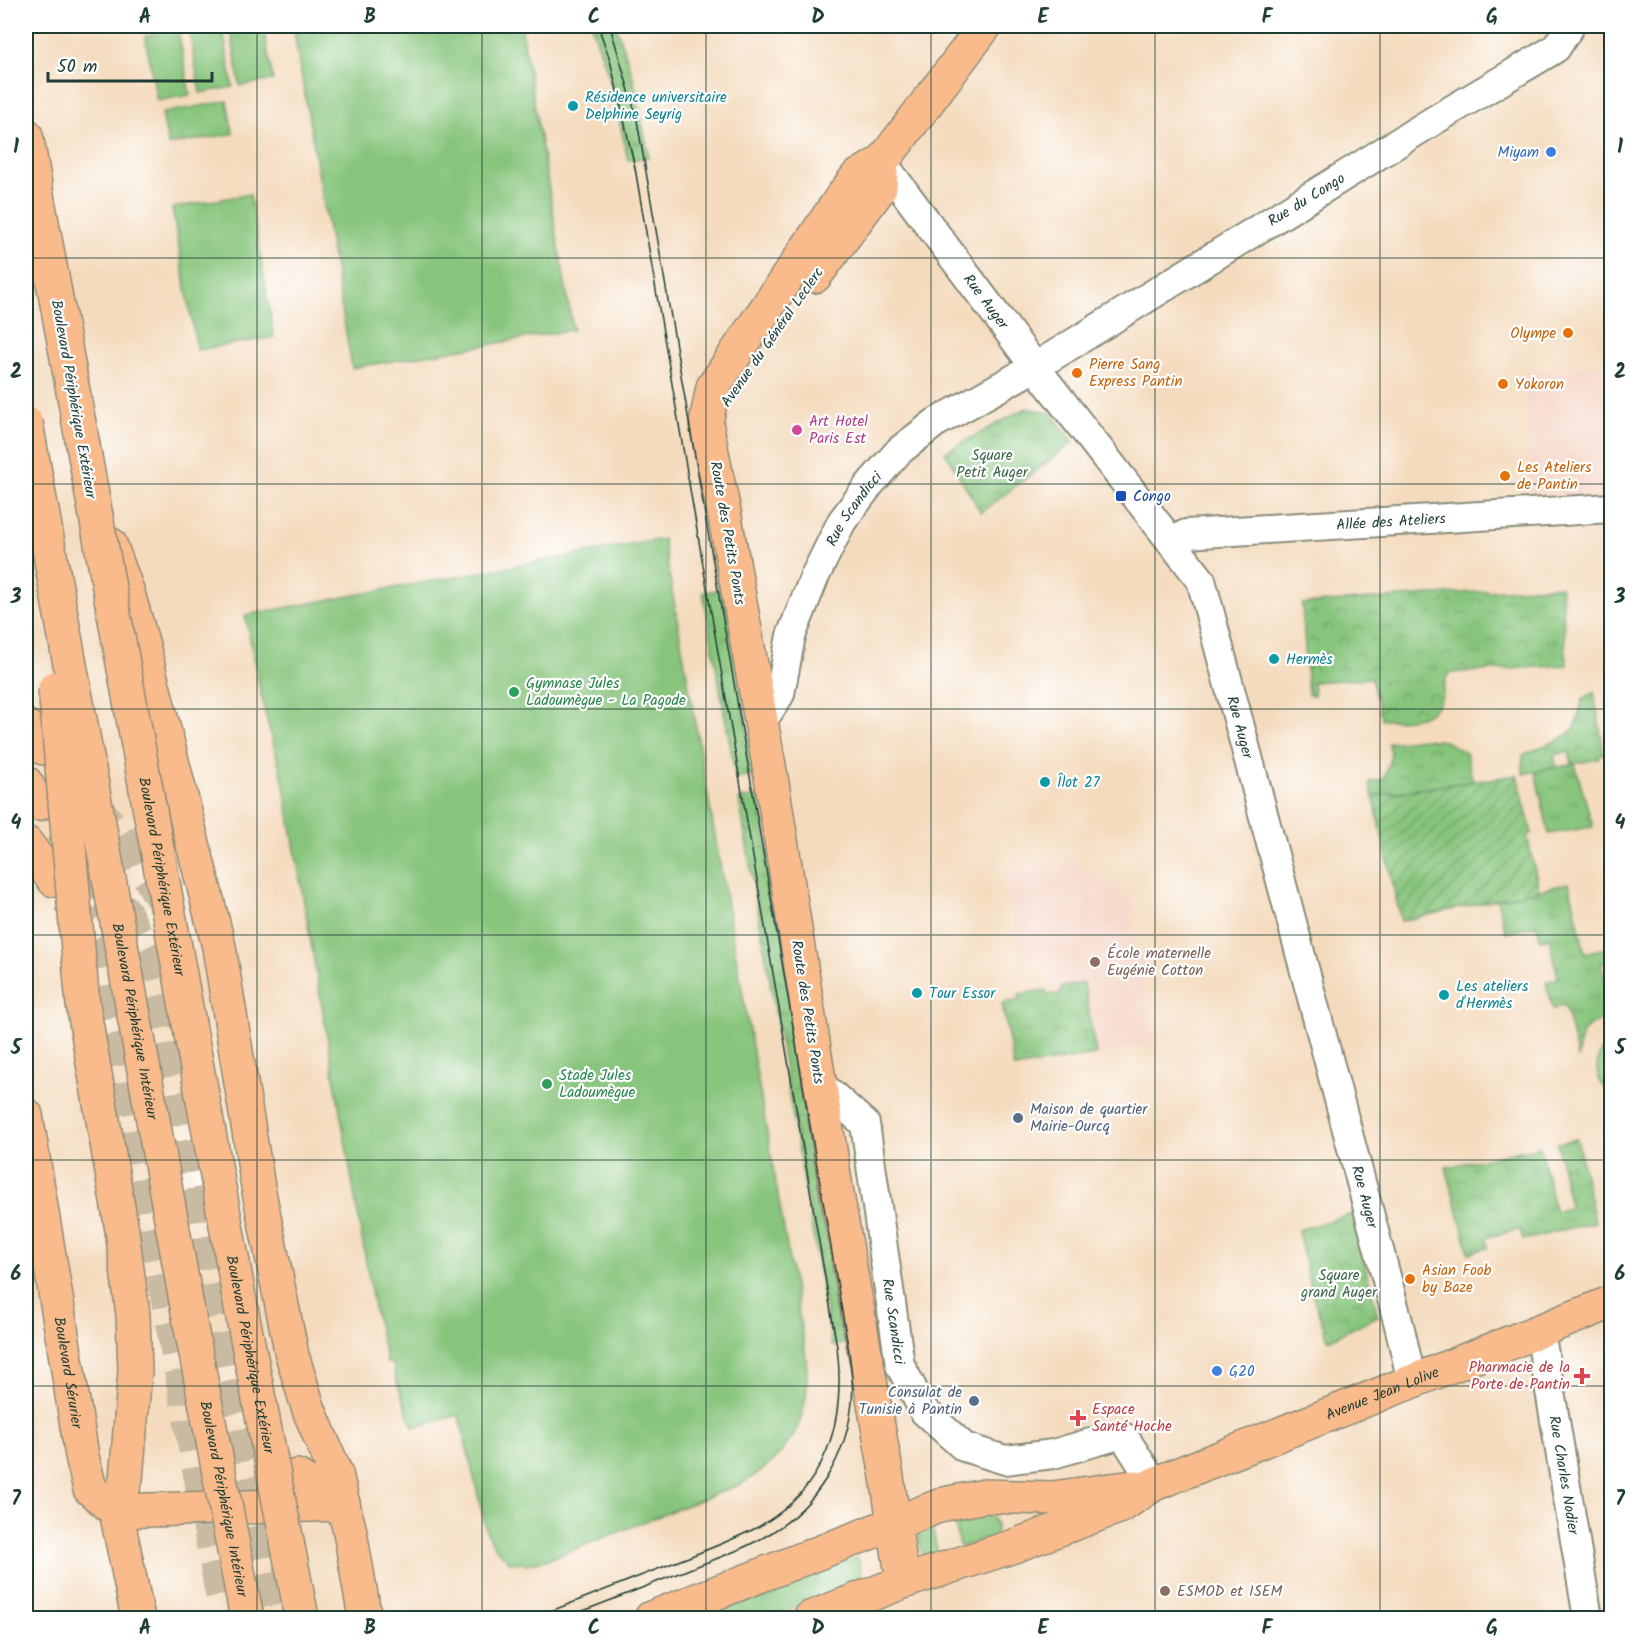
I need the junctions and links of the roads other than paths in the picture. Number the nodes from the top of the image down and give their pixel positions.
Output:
1 (985, 26) edge
2 (1571, 26) edge
3 (26, 135) edge
4 (882, 162) junction
5 (1035, 367) junction
6 (26, 423) edge
7 (711, 442) joint
8 (92, 497) junction
9 (1611, 508) edge
10 (42, 516) junction
11 (1172, 543) junction
12 (761, 723) junction
13 (26, 843) edge
14 (54, 880) tunnel mouth
15 (819, 1083) junction
16 (26, 1115) edge
17 (1611, 1302) edge
18 (1540, 1331) junction
19 (1412, 1382) junction
20 (297, 1476) dead end
21 (1154, 1484) junction
22 (343, 1504) junction
23 (116, 1511) junction
24 (894, 1522) junction
25 (903, 1582) junction
26 (138, 1618) edge
27 (247, 1618) edge
28 (302, 1618) edge
29 (365, 1618) edge
30 (651, 1618) edge
31 (810, 1618) edge
32 (1588, 1618) edge

1 - 4 main road, Avenue du Général Leclerc
2 - 5 street, Rue du Congo
3 - 8 main road, Boulevard Périphérique Extérieur, bridge
4 - 5 street, Rue Auger
4 - 7 main road, Avenue du Général Leclerc
5 - 11 street, Rue Auger
5 - 12 street, Rue Scandicci
6 - 10 main road, Boulevard Périphérique Intérieur, bridge
7 - 12 main road, Route des Petits Ponts
8 - 22 main road, bridge
8 - 28 main road, Boulevard Périphérique Extérieur, bridge
9 - 11 street, Allée des Ateliers
10 - 23 main road, bridge
10 - 27 main road, Boulevard Périphérique Intérieur, bridge
11 - 19 street, Rue Auger
12 - 15 main road, Route des Petits Ponts
13 - 14 main road
15 - 21 street, Rue Scandicci
15 - 24 main road, Route des Petits Ponts
16 - 23 main road, Boulevard Sérurier
17 - 18 main road, Avenue Jean Lolive
18 - 19 main road, Avenue Jean Lolive
18 - 32 street, Rue Charles Nodier
19 - 21 main road, Avenue Jean Lolive
20 - 22 main road
21 - 24 main road, Avenue Jean Lolive
21 - 25 main road, Avenue Jean Lolive
22 - 23 main road
22 - 29 main road
23 - 26 main road
24 - 25 main road, Route des Petits Ponts
24 - 30 main road, Avenue Jean Lolive
25 - 31 main road, Avenue Jean Lolive

